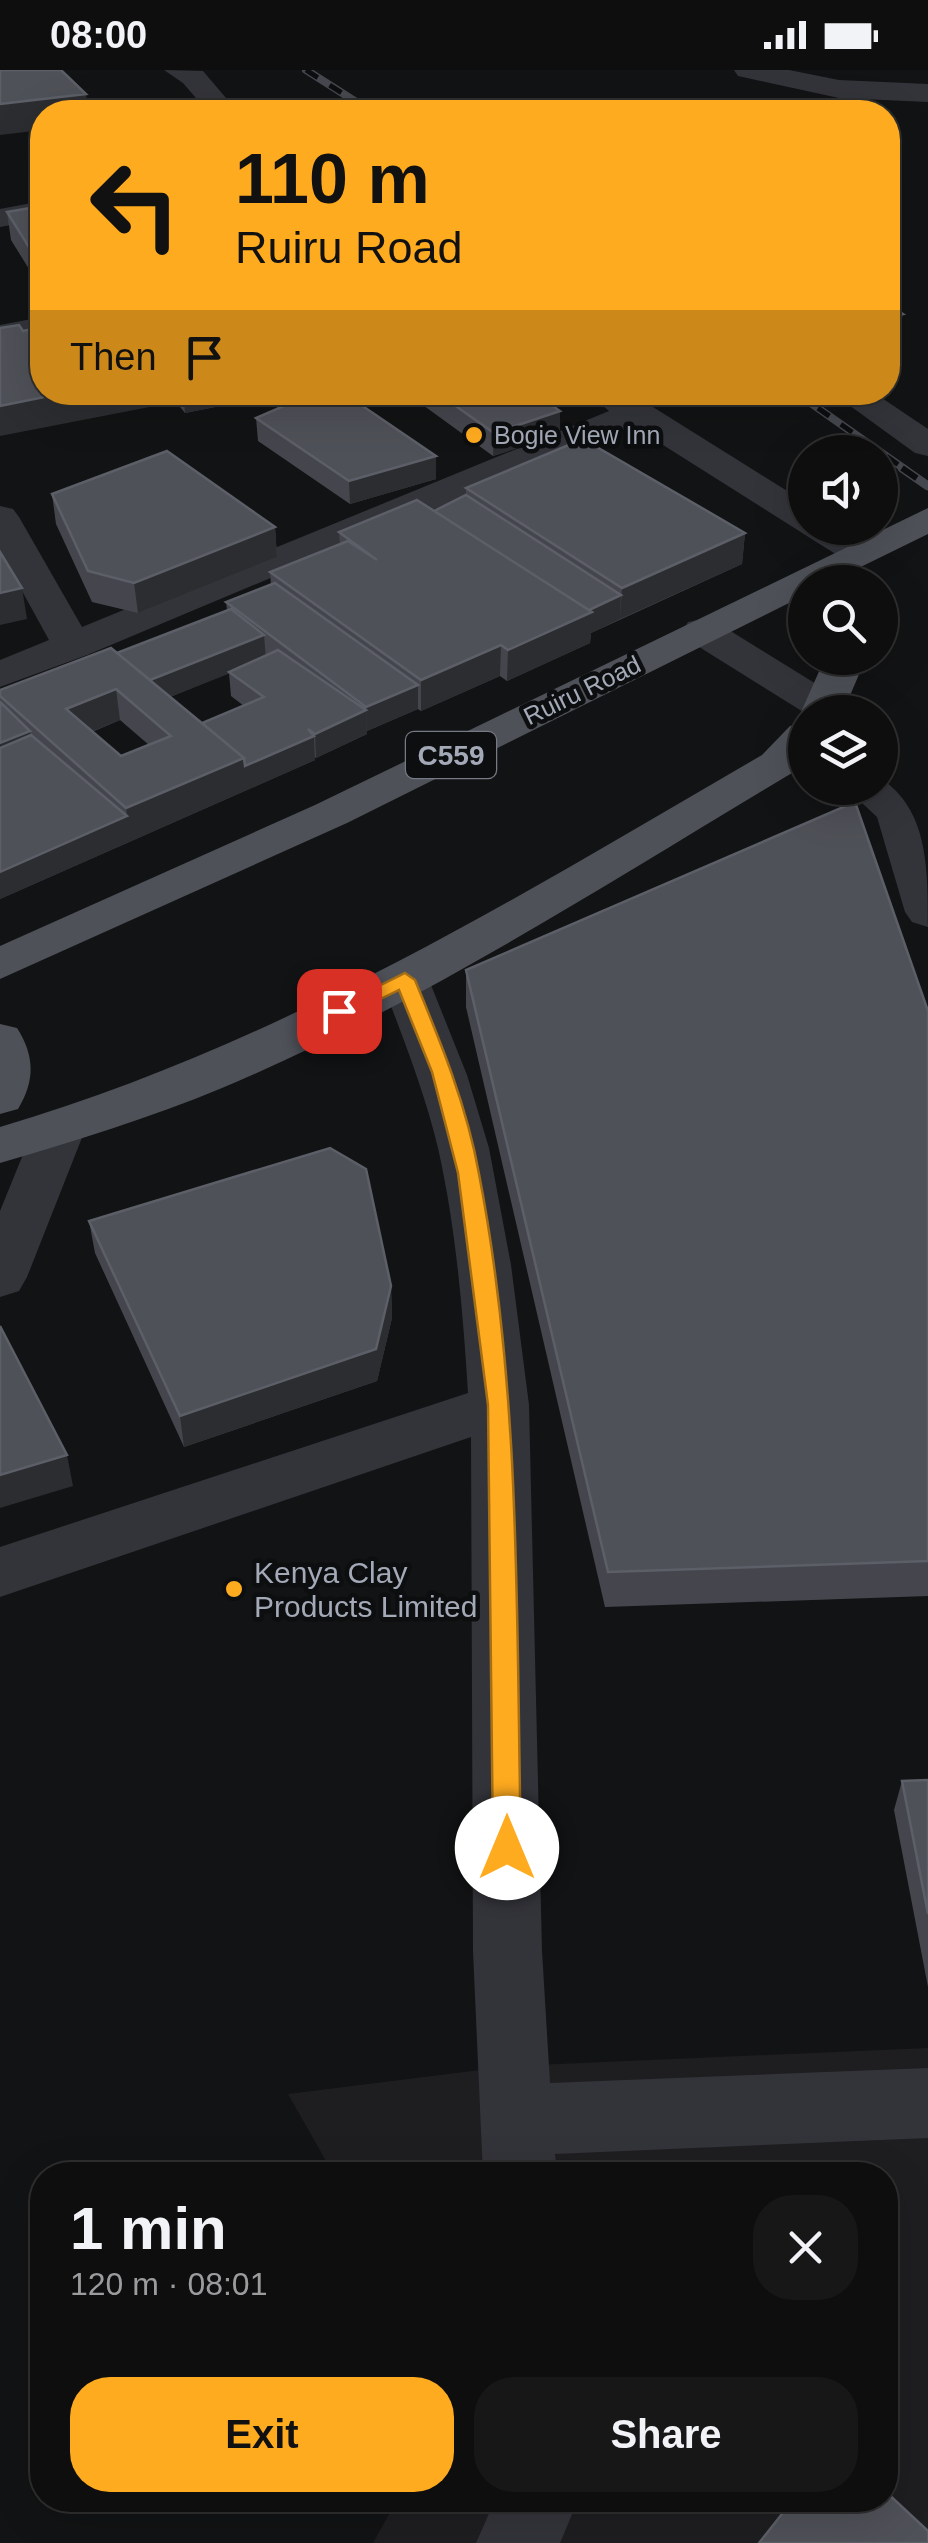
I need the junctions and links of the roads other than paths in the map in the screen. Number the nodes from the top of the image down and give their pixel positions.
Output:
1 (178, 70) edge
2 (748, 70) edge
3 (928, 94) edge
4 (213, 100) edge
5 (30, 212) edge
6 (0, 218) edge
7 (30, 329) edge
8 (0, 335) edge
9 (615, 405) edge
10 (622, 405) edge
11 (868, 405) edge
12 (928, 445) edge
13 (788, 508) edge
14 (0, 517) edge
15 (890, 547) edge
16 (702, 631) junction
17 (73, 646) junction
18 (0, 675) edge
19 (788, 696) edge
20 (788, 751) edge
21 (928, 779) edge
22 (898, 780) edge
23 (890, 805) edge
24 (928, 912) edge
25 (0, 964) edge
26 (405, 980) junction
27 (0, 1040) edge
28 (0, 1097) edge
29 (59, 1130) junction
30 (0, 1145) edge
31 (0, 1277) edge
32 (500, 1405) junction
33 (0, 1572) edge
34 (928, 2103) edge
35 (518, 2148) edge
36 (532, 2512) edge
37 (518, 2543) edge

1 - 4 street
2 - 3 street
5 - 6 street
7 - 8 street
9 - 17 street
10 - 13 street
11 - 12 street
14 - 17 street
15 - 16 main road, Ruiru Road / C559
16 - 19 street
16 - 25 main road, Ruiru Road / C559
17 - 18 street
20 - 26 main road
21 - 22 street
23 - 24 street
26 - 29 main road
26 - 32 street
27 - 28 main road
29 - 30 main road
29 - 31 street
32 - 33 street
32 - 35 street
34 - 35 street
36 - 37 street

